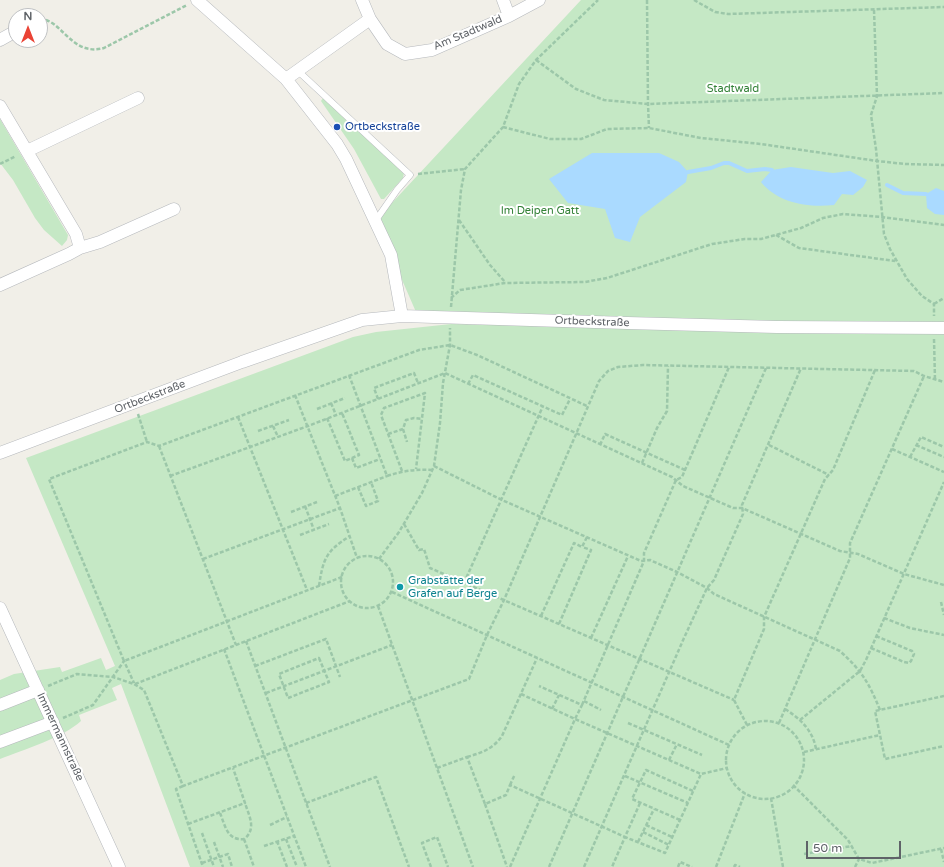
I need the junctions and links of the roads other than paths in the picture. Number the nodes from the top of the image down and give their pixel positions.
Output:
1 (362, 0) edge
2 (503, 0) edge
3 (538, 0) edge
4 (193, 2) edge
5 (509, 16) junction
6 (370, 19) junction
7 (298, 71) junction
8 (286, 79) junction
9 (138, 98) dead end
10 (0, 106) edge
11 (27, 151) junction
12 (174, 209) dead end
13 (376, 220) junction
14 (80, 248) junction
15 (0, 285) edge
16 (402, 316) junction
17 (939, 328) edge
18 (0, 454) edge
19 (0, 608) edge
20 (38, 690) junction
21 (0, 705) edge
22 (53, 722) junction
23 (0, 742) edge
24 (119, 867) edge

1 - 6 street, Am Stadtwald
2 - 5 street, Am Stadtwald
3 - 5 street, Am Stadtwald
4 - 8 street
5 - 6 street, Am Stadtwald
6 - 7 street
7 - 8 street
7 - 13 lane
8 - 13 street
9 - 11 street
10 - 11 street
11 - 14 street
12 - 14 street
13 - 16 street
14 - 15 street
16 - 17 street, Ortbeckstraße
16 - 18 street, Ortbeckstraße
19 - 20 street, Immermannstraße
20 - 21 street
20 - 22 street, Immermannstraße
22 - 23 street
22 - 24 street, Immermannstraße

